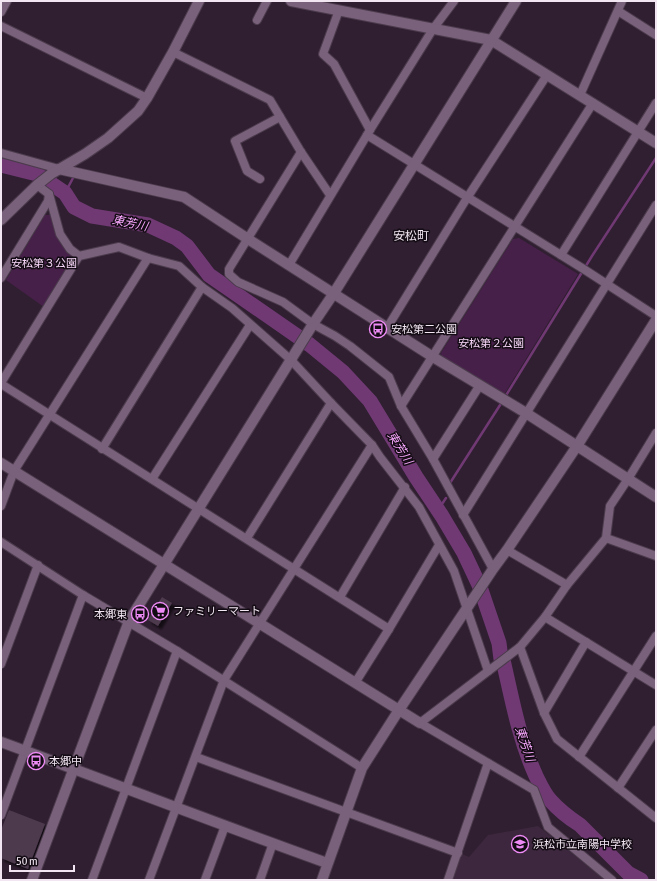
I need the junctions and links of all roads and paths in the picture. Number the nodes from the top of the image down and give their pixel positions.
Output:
1 (6, 1) edge
2 (198, 1) edge
3 (266, 1) edge
4 (291, 1) edge
5 (454, 1) edge
6 (516, 1) edge
7 (622, 1) edge
8 (339, 10) junction
9 (618, 11) junction
10 (1, 12) edge
11 (257, 20) dead end
12 (1, 26) edge
13 (433, 29) junction
14 (656, 35) edge
15 (491, 40) junction
16 (173, 52) junction
17 (547, 75) junction
18 (580, 95) junction
19 (148, 98) junction
20 (593, 103) junction
21 (656, 103) edge
22 (280, 117) junction
23 (368, 132) junction
24 (638, 132) junction
25 (656, 143) edge
26 (301, 152) junction
27 (1, 153) edge
28 (415, 164) junction
29 (55, 171) junction
30 (260, 179) dead end
31 (38, 183) junction
32 (49, 194) junction
33 (330, 195) junction
34 (468, 198) junction
35 (656, 205) edge
36 (1, 220) edge
37 (515, 227) junction
38 (248, 239) junction
39 (561, 255) junction
40 (79, 256) junction
41 (148, 258) junction
42 (288, 265) junction
43 (1, 278) edge
44 (606, 284) junction
45 (202, 287) junction
46 (334, 293) junction
47 (656, 316) edge
48 (656, 320) edge
49 (250, 325) junction
50 (311, 328) junction
51 (388, 328) junction
52 (433, 357) junction
53 (292, 358) junction
54 (1, 383) edge
55 (480, 385) junction
56 (330, 403) junction
57 (401, 406) junction
58 (526, 413) junction
59 (51, 414) junction
60 (656, 433) edge
61 (372, 444) junction
62 (577, 446) junction
63 (102, 449) junction
64 (433, 459) junction
65 (1, 463) edge
66 (14, 471) junction
67 (152, 479) junction
68 (628, 479) junction
69 (405, 487) junction
70 (656, 497) edge
71 (1, 506) edge
72 (200, 509) junction
73 (463, 514) junction
74 (247, 538) junction
75 (606, 538) junction
76 (1, 542) edge
77 (440, 545) junction
78 (507, 550) junction
79 (656, 556) edge
80 (38, 565) junction
81 (164, 565) junction
82 (294, 568) junction
83 (493, 569) junction
84 (567, 585) junction
85 (83, 595) junction
86 (340, 597) junction
87 (467, 608) junction
88 (545, 617) junction
89 (129, 621) junction
90 (259, 623) junction
91 (389, 629) junction
92 (656, 636) edge
93 (586, 642) junction
94 (520, 647) junction
95 (177, 651) junction
96 (1, 664) edge
97 (488, 671) junction
98 (633, 671) junction
99 (224, 680) junction
100 (355, 683) junction
101 (656, 685) edge
102 (399, 710) junction
103 (544, 712) junction
104 (420, 723) junction
105 (656, 730) edge
106 (1, 742) edge
107 (24, 750) junction
108 (196, 757) junction
109 (579, 757) junction
110 (488, 763) junction
111 (74, 768) junction
112 (362, 768) junction
113 (126, 788) junction
114 (618, 788) junction
115 (176, 806) junction
116 (347, 811) junction
117 (1, 815) edge
118 (656, 818) edge
119 (225, 826) junction
120 (274, 843) junction
121 (458, 853) junction
122 (327, 863) junction
123 (32, 880) edge
124 (92, 880) edge
125 (149, 880) edge
126 (205, 880) edge
127 (260, 880) edge
128 (322, 880) edge
129 (448, 880) edge
130 (612, 880) edge

1 - 10 street
2 - 16 street
3 - 11 street
4 - 8 street
5 - 13 street
6 - 15 street
7 - 9 street
8 - 13 street
8 - 23 street
9 - 14 street
9 - 18 street
12 - 19 street
13 - 15 street
13 - 23 street
15 - 17 street
15 - 28 street
16 - 19 street
16 - 22 street
17 - 18 street
17 - 34 street
18 - 20 street
19 - 29 street
20 - 24 street
20 - 37 street
21 - 24 street
22 - 26 street
22 - 30 street
23 - 28 street
23 - 33 street
24 - 25 street
24 - 39 street
26 - 33 street
26 - 38 street
27 - 29 street
28 - 34 street
28 - 46 street
29 - 31 street
29 - 38 street
31 - 32 street
31 - 36 street
32 - 40 street
32 - 43 street
33 - 42 street
34 - 37 street
34 - 51 street
35 - 44 street
37 - 39 street
37 - 52 street
38 - 42 street
38 - 50 street
39 - 44 street
40 - 41 street
40 - 54 street
41 - 45 street
41 - 59 street
42 - 46 street
44 - 47 street
44 - 58 street
45 - 49 street
45 - 63 street
46 - 50 street
46 - 51 street
48 - 62 street
49 - 53 street
49 - 67 street
50 - 53 street
50 - 57 street
51 - 52 street
52 - 55 street
52 - 57 street
53 - 56 street
53 - 72 street
54 - 59 street
55 - 58 street
55 - 64 street
56 - 61 street
56 - 74 street
57 - 64 street
58 - 62 street
58 - 73 street
59 - 63 street
59 - 66 street
60 - 68 street
61 - 69 street
61 - 82 street
62 - 68 street
62 - 78 street
63 - 67 street
64 - 73 street
65 - 66 street
66 - 71 street
66 - 81 street
67 - 72 street
68 - 70 street
68 - 75 street
69 - 77 street
69 - 86 street
72 - 74 street
72 - 81 street
73 - 83 street
74 - 82 street
75 - 79 street
75 - 84 street
76 - 80 street
77 - 87 street
77 - 91 street
78 - 83 street
78 - 84 street
80 - 85 street
80 - 96 street
81 - 89 street
81 - 90 street
82 - 86 street
82 - 90 street
83 - 87 street
84 - 88 street
85 - 89 street
85 - 107 street
86 - 91 street
87 - 97 street
87 - 102 street
88 - 93 street
88 - 94 street
89 - 95 street
89 - 111 street
90 - 99 street
90 - 100 street
91 - 100 street
92 - 98 street
93 - 98 street
93 - 103 street
94 - 97 street
94 - 103 street
95 - 99 street
95 - 113 street
97 - 104 street
98 - 101 street
98 - 109 street
99 - 108 street
99 - 112 street
100 - 102 street
102 - 104 street
102 - 112 street
103 - 109 street
104 - 110 street
105 - 114 street
106 - 107 street
107 - 111 street
107 - 117 street
108 - 115 street
108 - 116 street
109 - 114 street
110 - 121 street
110 - 130 street
111 - 113 street
111 - 123 street
112 - 116 street
113 - 115 street
113 - 124 street
114 - 118 street
115 - 119 street
115 - 125 street
116 - 121 street
116 - 122 street
119 - 120 street
119 - 126 street
120 - 122 street
120 - 127 street
121 - 129 street
122 - 128 street

